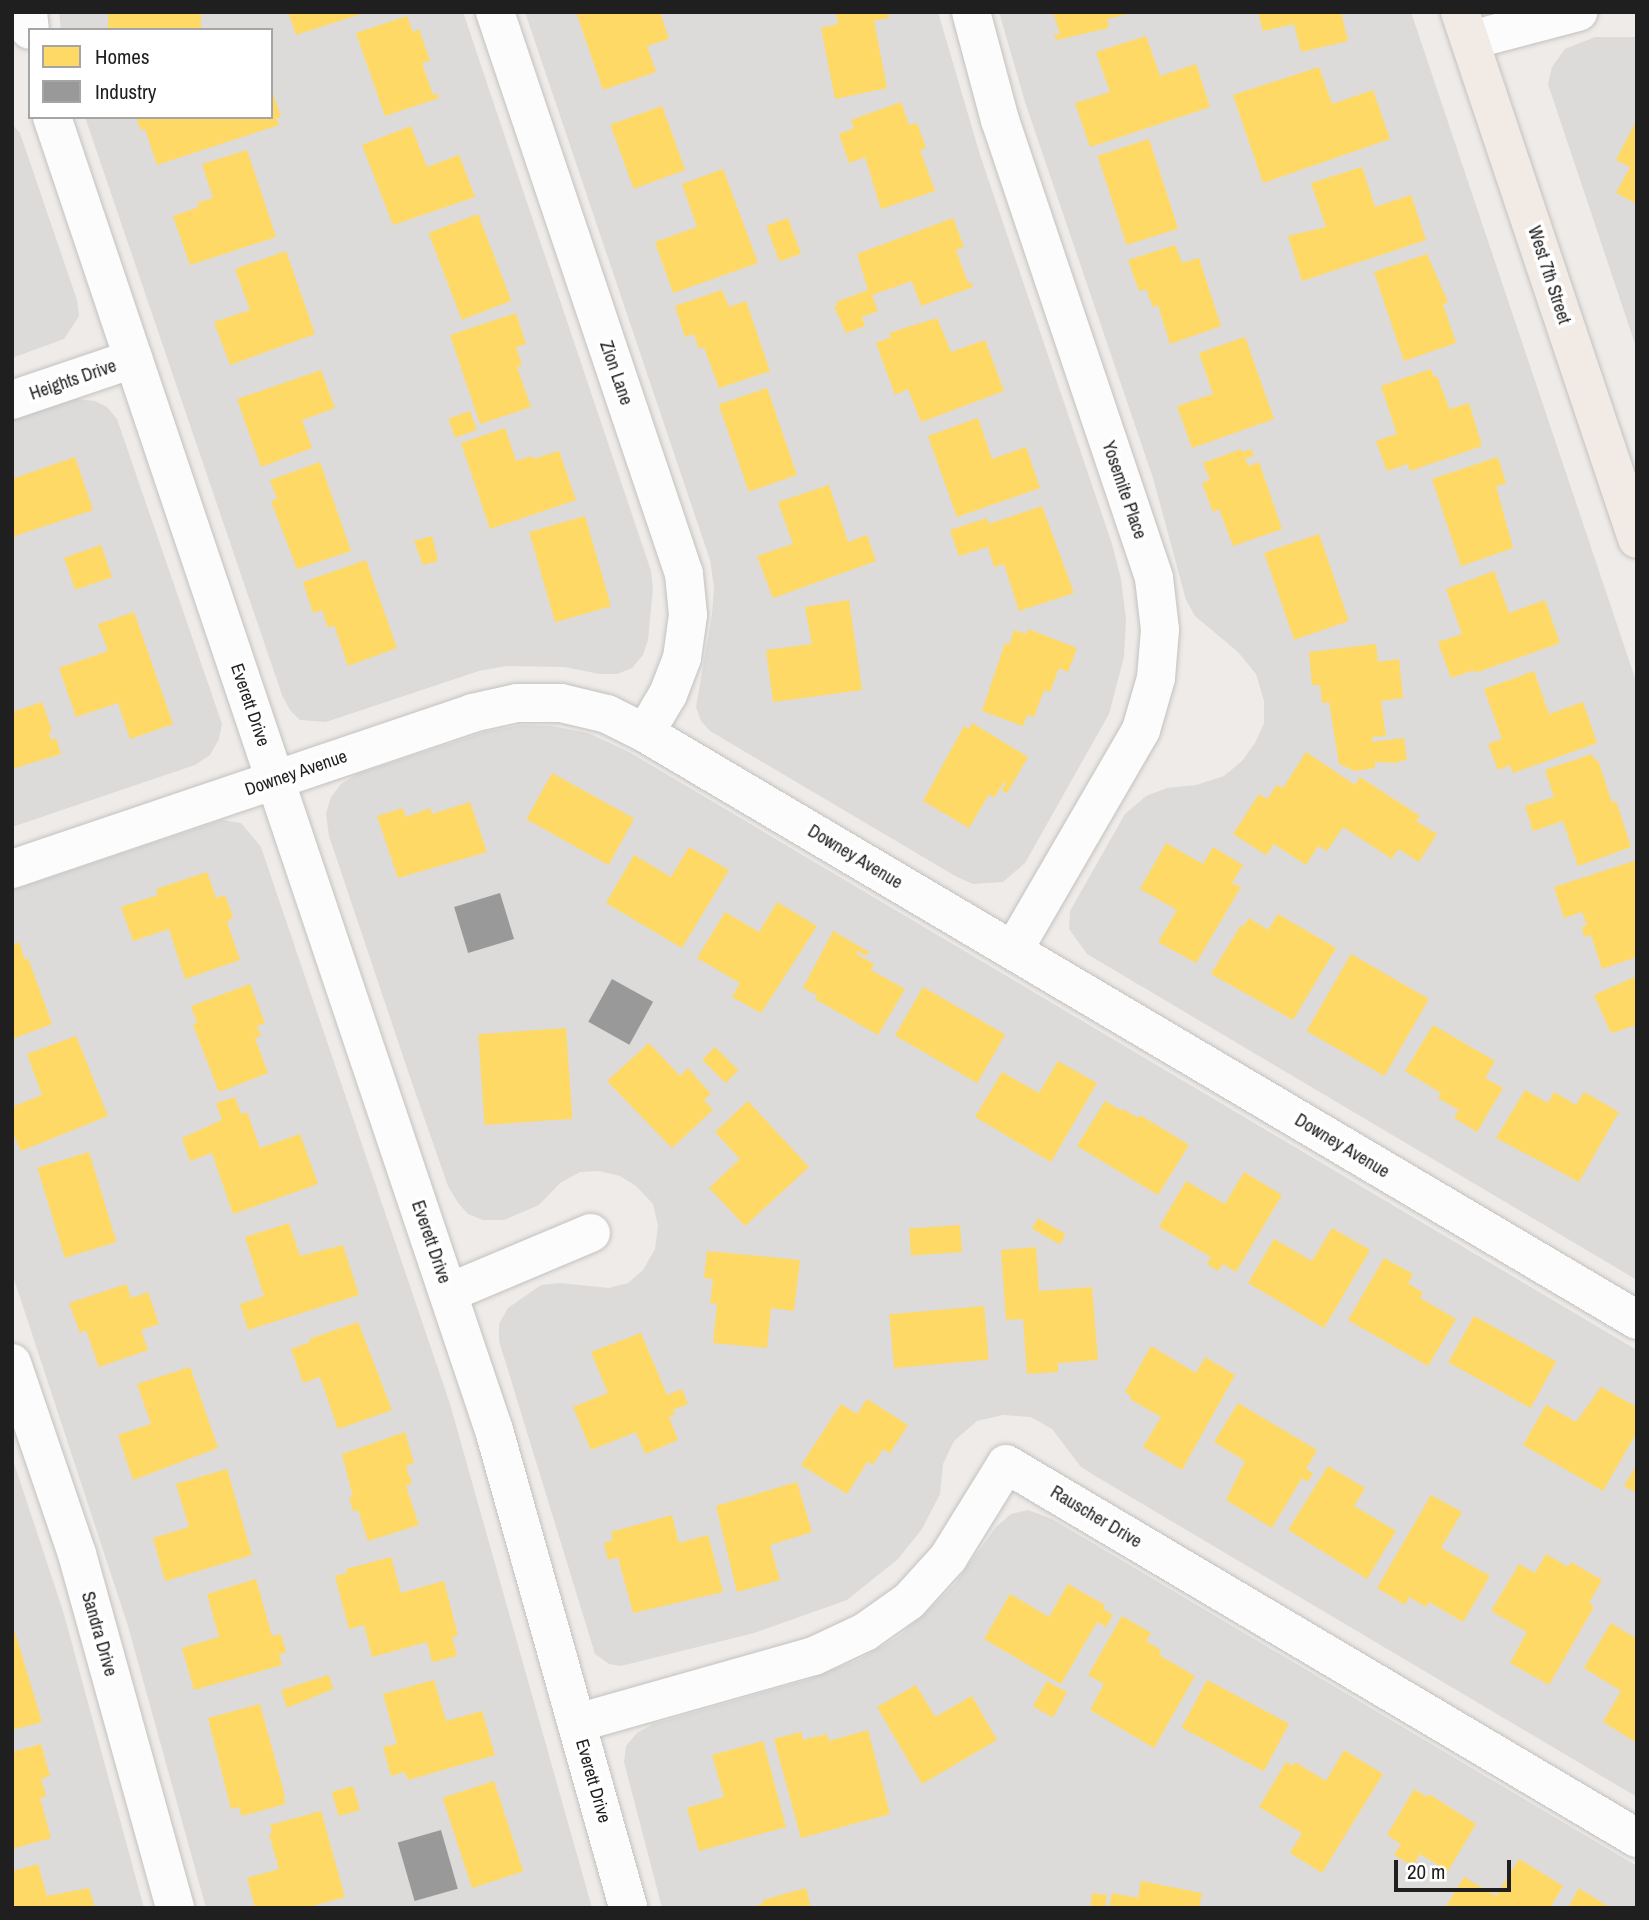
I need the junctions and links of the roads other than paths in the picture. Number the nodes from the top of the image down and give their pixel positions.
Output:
1 (495, 12) edge
2 (971, 12) edge
3 (1578, 12) edge
4 (1466, 26) edge
5 (53, 119) edge
6 (133, 359) junction
7 (12, 400) edge
8 (1637, 539) edge
9 (645, 733) junction
10 (276, 780) junction
11 (12, 869) edge
12 (1013, 951) junction
13 (591, 1233) dead end
14 (448, 1293) junction
15 (1637, 1320) edge
16 (12, 1363) edge
17 (576, 1723) junction
18 (1637, 1838) edge
19 (175, 1908) edge
20 (628, 1908) edge

1 - 9 street, Zion Lane
2 - 12 street, Yosemite Place
3 - 4 street
4 - 8 main road, West 7th Street
5 - 6 street, Everett Drive
6 - 7 street, Heights Drive
6 - 10 street, Everett Drive
9 - 10 street, Downey Avenue
9 - 12 street, Downey Avenue
10 - 11 street, Downey Avenue
10 - 14 street, Everett Drive
12 - 15 street, Downey Avenue
13 - 14 street, Everett Drive
14 - 17 street, Everett Drive
16 - 19 street, Sandra Drive
17 - 18 street, Rauscher Drive
17 - 20 street, Everett Drive

